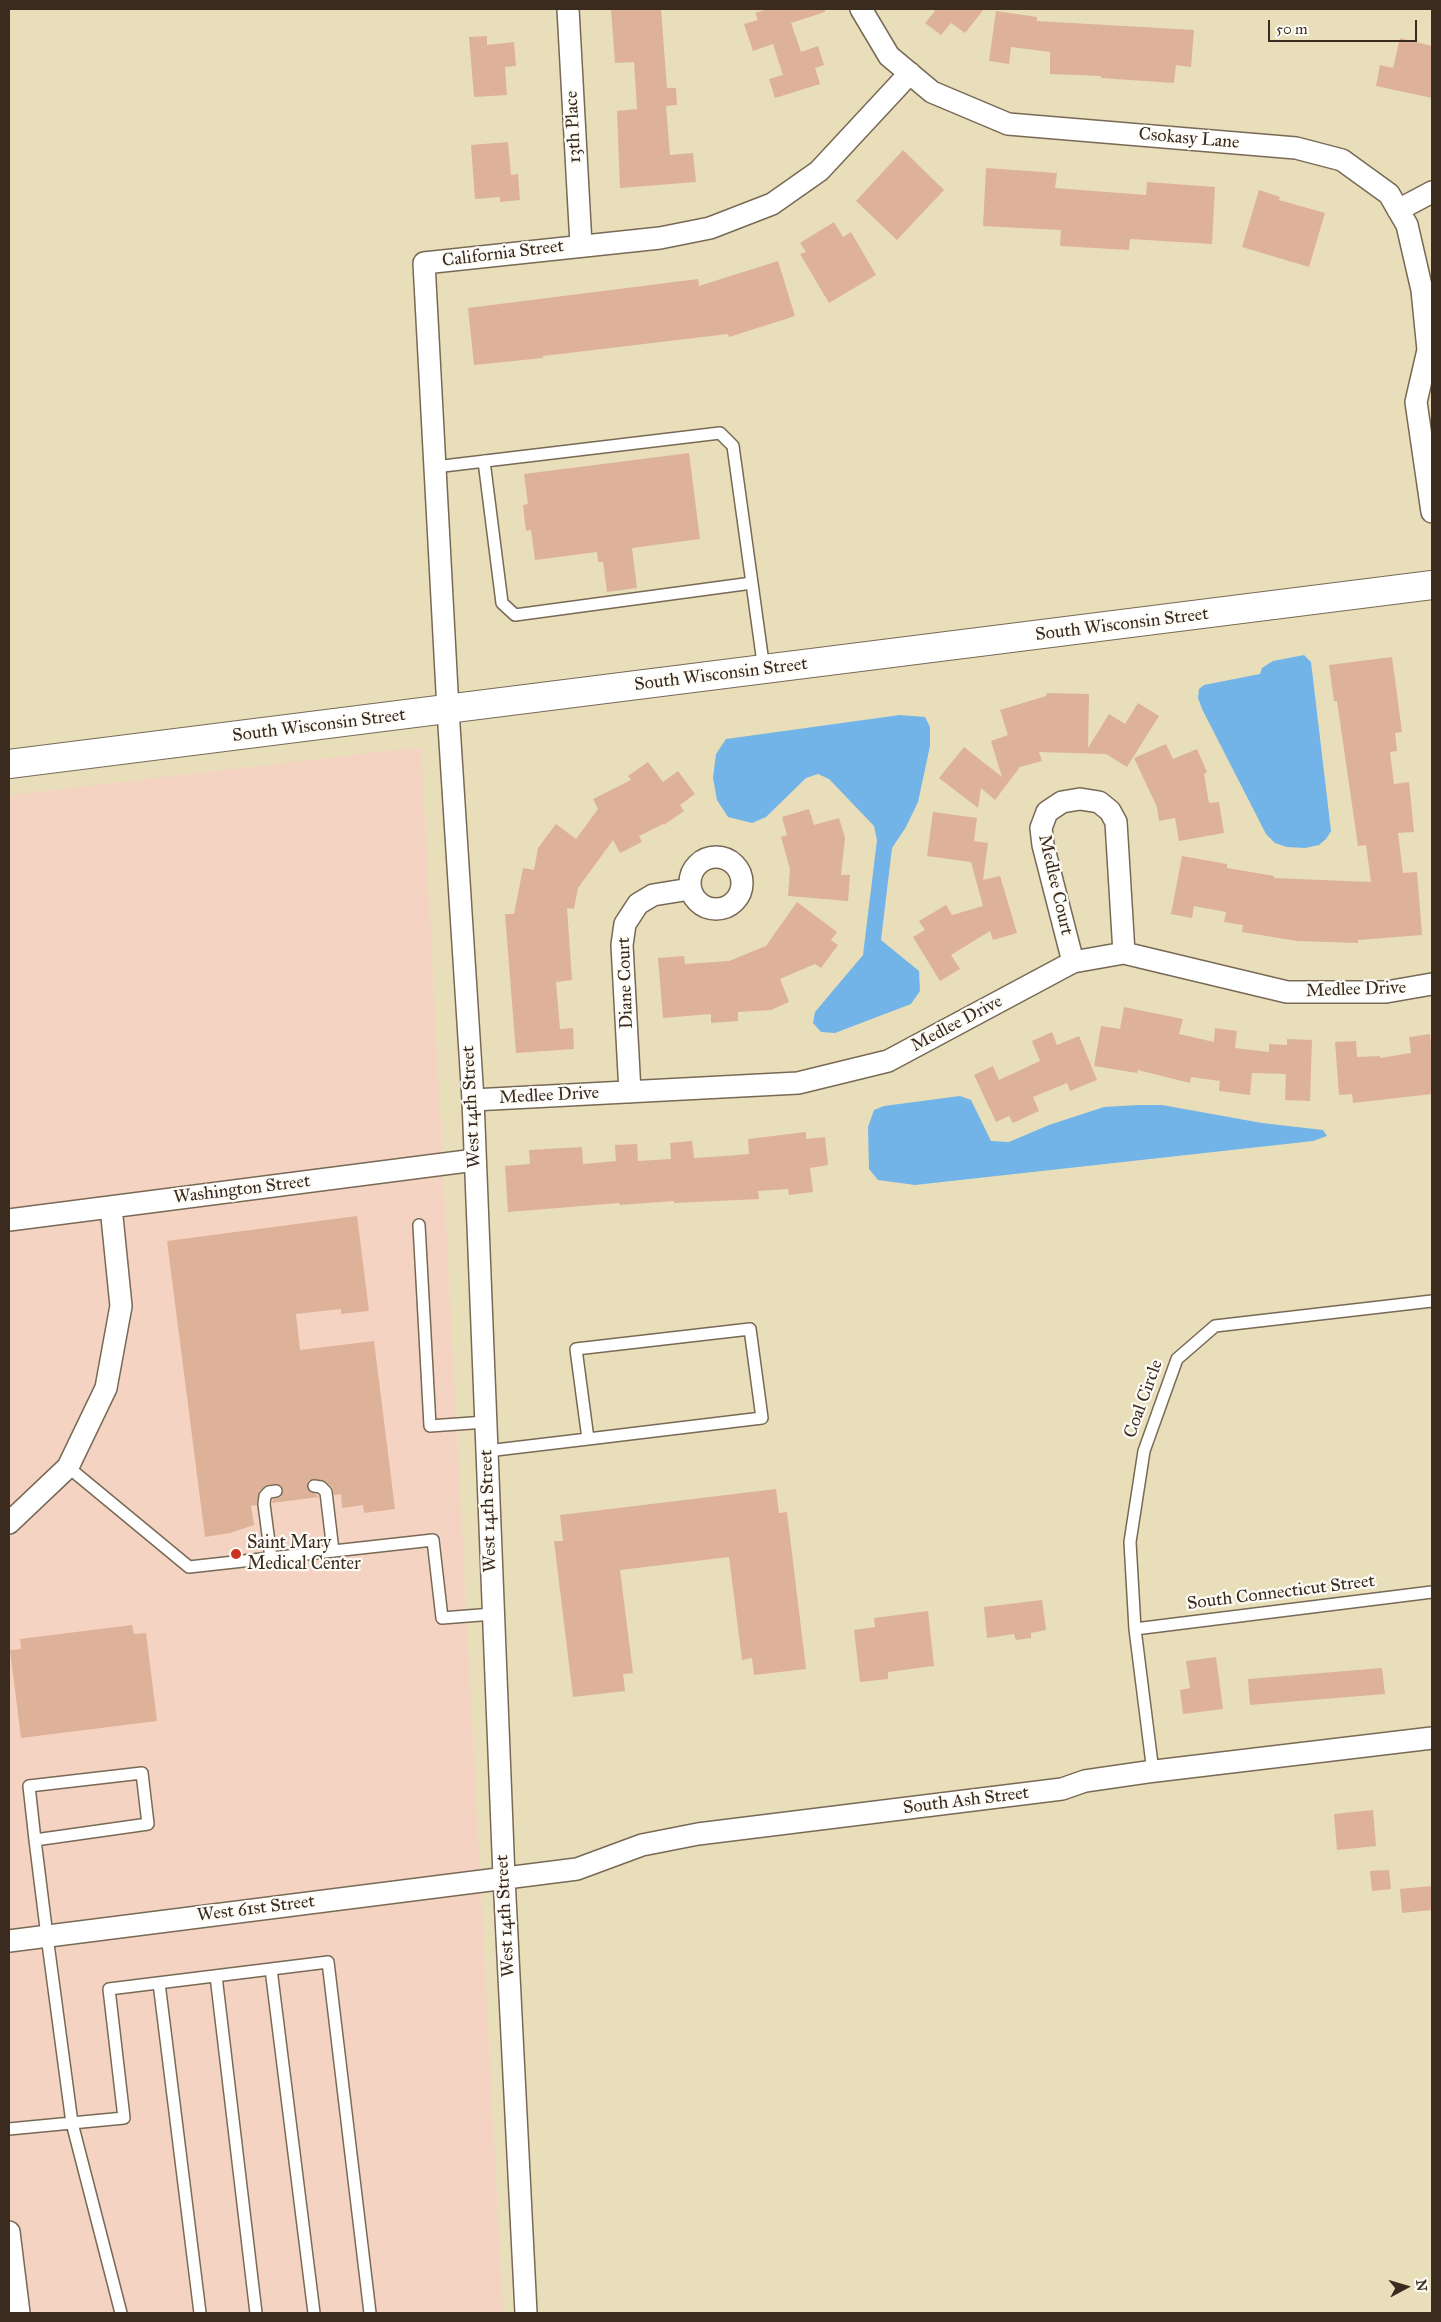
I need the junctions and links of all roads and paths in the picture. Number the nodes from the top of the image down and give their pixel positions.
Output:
1 (568, 9) edge
2 (861, 9) edge
3 (910, 74) junction
4 (1432, 192) edge
5 (1398, 210) junction
6 (581, 245) junction
7 (1430, 355) edge
8 (484, 461) junction
9 (435, 467) junction
10 (1432, 512) edge
11 (752, 583) junction
12 (1432, 585) edge
13 (764, 670) junction
14 (448, 710) junction
15 (9, 764) edge
16 (690, 889) dead end
17 (1124, 953) junction
18 (1073, 962) junction
19 (1432, 984) edge
20 (630, 1092) junction
21 (473, 1100) junction
22 (475, 1160) junction
23 (111, 1207) junction
24 (9, 1220) edge
25 (419, 1225) dead end
26 (1432, 1301) edge
27 (486, 1422) junction
28 (588, 1439) junction
29 (487, 1450) junction
30 (68, 1467) junction
31 (314, 1486) dead end
32 (276, 1491) dead end
33 (9, 1523) edge
34 (333, 1551) junction
35 (271, 1558) junction
36 (1432, 1592) edge
37 (493, 1614) junction
38 (1135, 1629) junction
39 (1432, 1738) edge
40 (1153, 1772) junction
41 (35, 1840) junction
42 (504, 1876) junction
43 (47, 1936) junction
44 (9, 1941) edge
45 (271, 1969) junction
46 (216, 1976) junction
47 (159, 1983) junction
48 (72, 2123) junction
49 (9, 2129) edge
50 (9, 2232) edge
51 (19, 2313) edge
52 (121, 2313) edge
53 (200, 2313) edge
54 (256, 2313) edge
55 (314, 2313) edge
56 (370, 2313) edge
57 (526, 2313) edge

1 - 6 street, 13th Place
2 - 3 street, Csokasy Lane
3 - 5 street, Csokasy Lane
3 - 6 street, California Street
4 - 5 street
5 - 7 street, Csokasy Lane
6 - 9 street, California Street
7 - 10 street, Csokasy Lane
8 - 9 lane
8 - 11 lane
8 - 11 lane
9 - 14 street, California Street
11 - 13 lane
12 - 13 street, South Wisconsin Street
13 - 14 street, South Wisconsin Street
14 - 15 street, South Wisconsin Street
14 - 21 street, West 14th Street
16 - 20 street, Diane Court
17 - 18 street, Medlee Drive
17 - 18 street, Medlee Court
17 - 19 street, Medlee Drive
18 - 20 street, Medlee Drive
20 - 21 street, Medlee Drive
21 - 22 street, West 14th Street
22 - 23 street, Washington Street
22 - 27 street, West 14th Street
23 - 24 street, Washington Street
23 - 30 street
25 - 27 lane
26 - 38 lane, Coal Circle
27 - 29 street, West 14th Street
28 - 28 lane
28 - 29 lane
29 - 37 street, West 14th Street
30 - 33 street
30 - 35 lane
31 - 34 lane
32 - 35 lane
34 - 35 lane
34 - 37 lane
36 - 38 lane, South Connecticut Street
37 - 42 street, West 14th Street
38 - 40 lane, Coal Circle
39 - 40 street, South Ash Street
40 - 42 street, South Ash Street
41 - 41 lane
41 - 43 lane
42 - 43 street, West 61st Street
42 - 57 street, West 14th Street
43 - 44 street, West 61st Street
43 - 48 lane
45 - 46 lane
45 - 55 lane
45 - 56 lane
46 - 47 lane
46 - 54 lane
47 - 48 lane
47 - 53 lane
48 - 49 lane
48 - 52 lane
50 - 51 street

